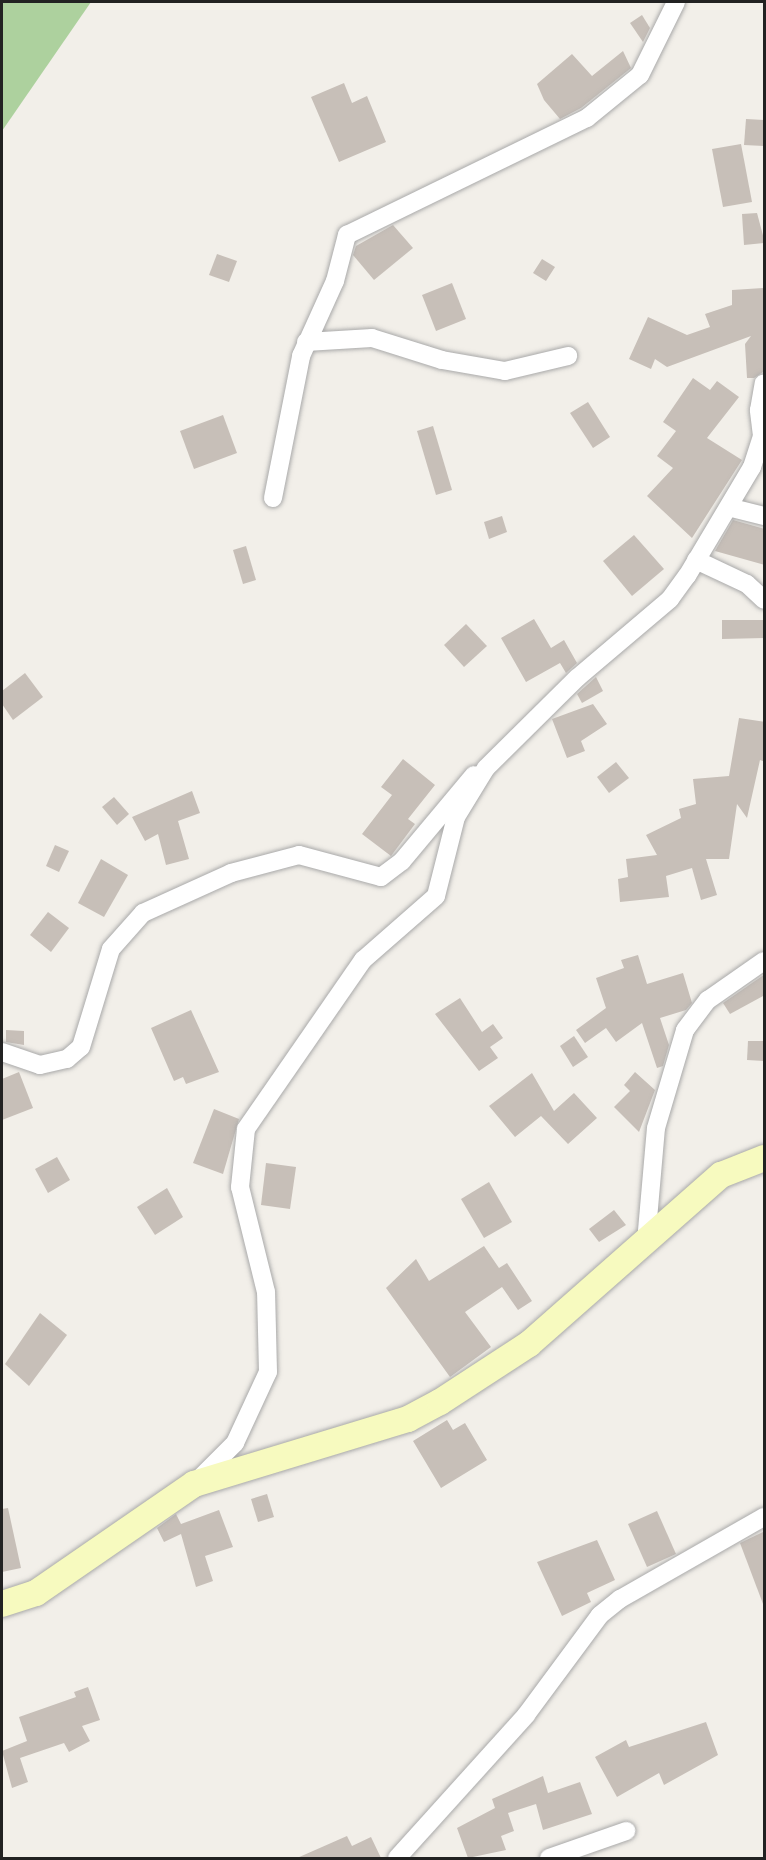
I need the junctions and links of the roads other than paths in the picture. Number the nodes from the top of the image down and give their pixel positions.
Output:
1 (676, 2) edge
2 (306, 342) junction
3 (568, 356) dead end
4 (765, 383) edge
5 (763, 436) edge
6 (273, 498) dead end
7 (732, 508) junction
8 (765, 516) edge
9 (696, 560) junction
10 (765, 600) edge
11 (486, 768) junction
12 (765, 961) edge
13 (2, 1052) edge
14 (765, 1158) edge
15 (646, 1242) junction
16 (194, 1484) junction
17 (765, 1517) edge
18 (2, 1604) edge
19 (626, 1831) dead end
20 (397, 1858) edge
21 (549, 1858) edge

1 - 2 street
2 - 3 street
2 - 6 street
4 - 5 street
5 - 7 street
7 - 8 street
7 - 9 street
9 - 10 street
9 - 11 street
11 - 13 street
11 - 16 street
12 - 15 street
14 - 15 street
15 - 16 street
16 - 18 street
17 - 20 street
19 - 21 street

